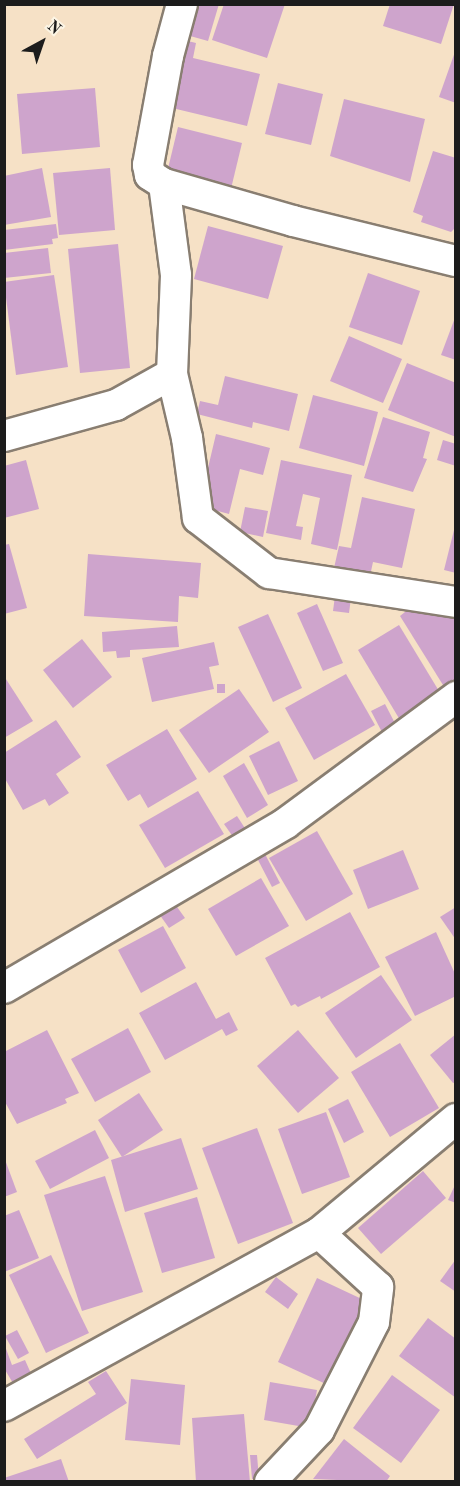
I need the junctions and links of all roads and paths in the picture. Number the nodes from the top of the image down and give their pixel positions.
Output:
1 (182, 4) edge
2 (164, 184) junction
3 (456, 261) edge
4 (172, 374) junction
5 (4, 436) edge
6 (456, 602) edge
7 (456, 697) edge
8 (4, 988) edge
9 (456, 1119) edge
10 (319, 1233) junction
11 (4, 1406) edge
12 (270, 1482) edge

1 - 2 street
2 - 3 street
2 - 4 street
4 - 5 street
4 - 6 street
7 - 8 street
9 - 10 street
10 - 11 street
10 - 12 street

